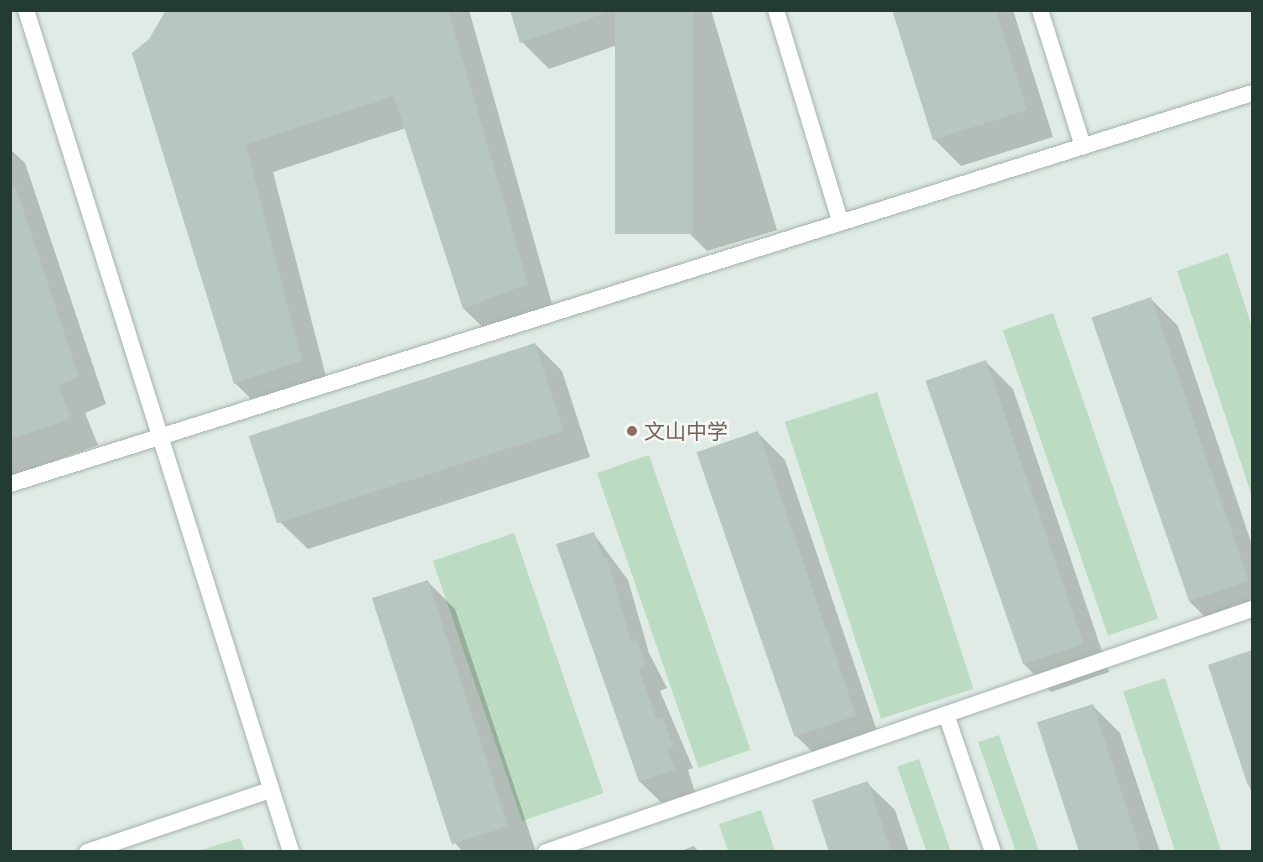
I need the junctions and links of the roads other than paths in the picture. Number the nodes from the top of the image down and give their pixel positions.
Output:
1 (26, 10) edge
2 (776, 10) edge
3 (1040, 10) edge
4 (1252, 93) edge
5 (1083, 146) junction
6 (840, 221) junction
7 (160, 433) junction
8 (10, 484) edge
9 (1252, 609) edge
10 (946, 714) junction
11 (270, 790) junction
12 (87, 852) edge
13 (291, 852) edge
14 (546, 852) edge
15 (993, 852) edge

1 - 7 lane
2 - 6 lane
3 - 5 lane
4 - 5 lane
5 - 6 lane
6 - 7 lane
7 - 8 lane
7 - 11 lane
9 - 10 lane
10 - 14 lane
10 - 15 lane
11 - 12 lane
11 - 13 lane

